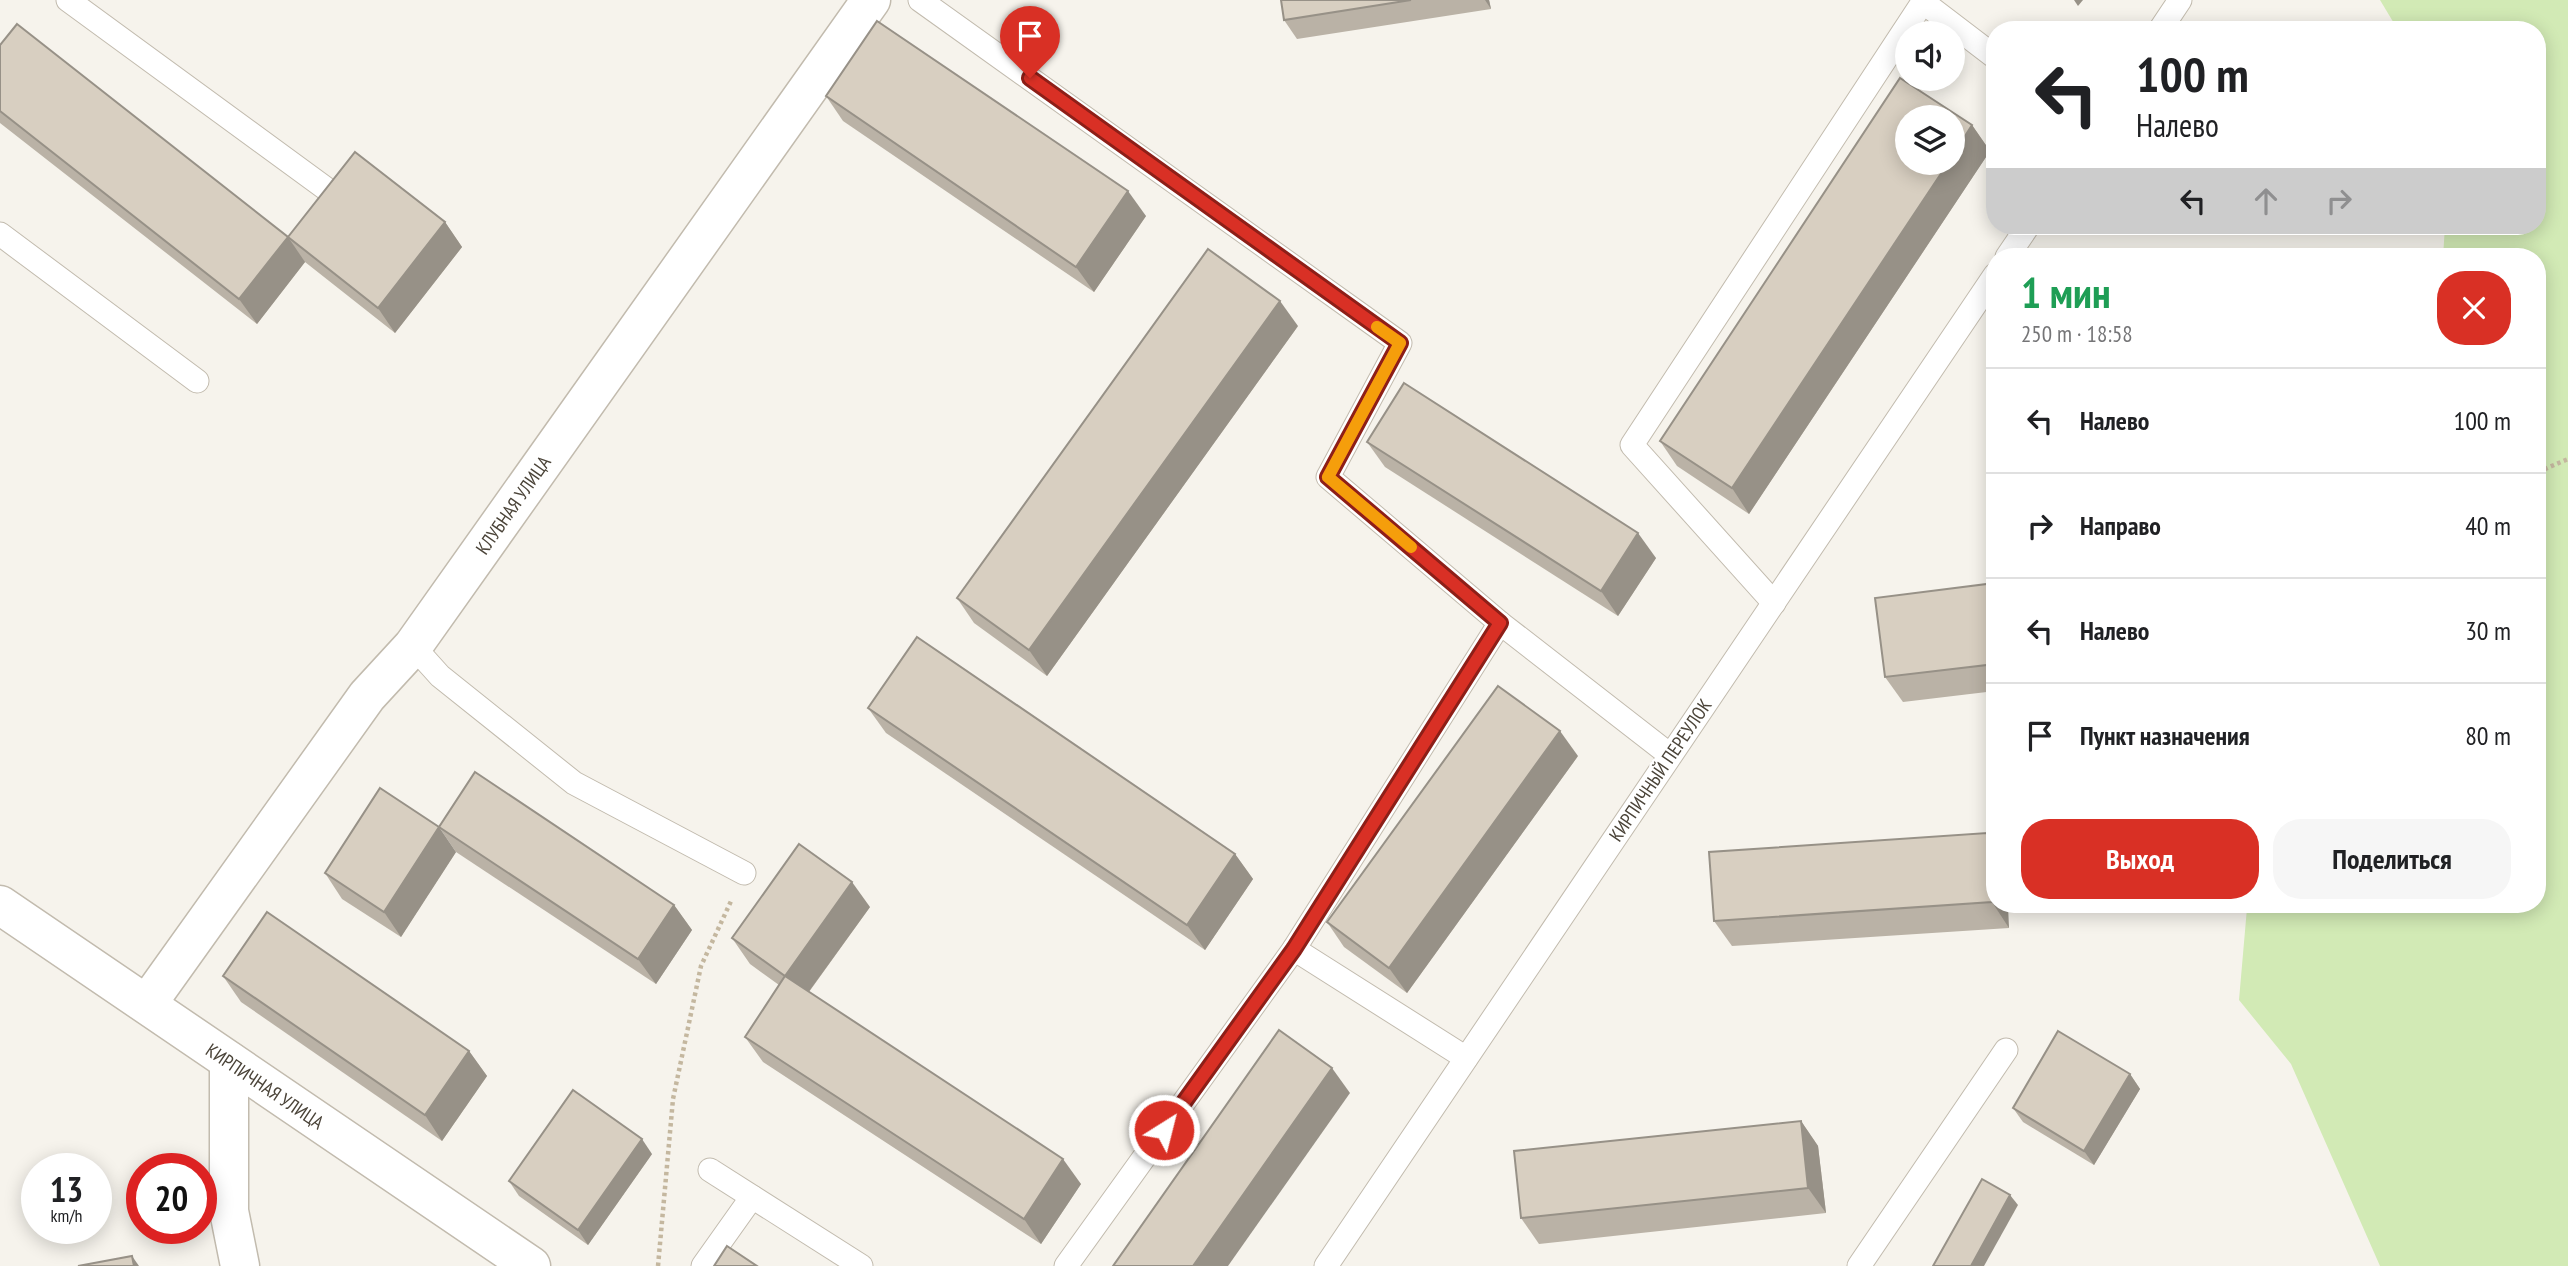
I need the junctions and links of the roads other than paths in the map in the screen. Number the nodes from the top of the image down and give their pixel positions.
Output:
1 (68, 0) edge
2 (871, 0) edge
3 (920, 0) edge
4 (2180, 0) edge
5 (2166, 21) edge
6 (1986, 50) edge
7 (336, 196) edge
8 (0, 234) edge
9 (1986, 288) edge
10 (197, 381) dead end
11 (1773, 603) junction
12 (1500, 623) junction
13 (413, 646) junction
14 (1670, 755) junction
15 (744, 873) road end
16 (0, 905) edge
17 (1294, 949) junction
18 (147, 1004) junction
19 (2006, 1050) dead end
20 (1466, 1058) junction
21 (229, 1062) junction
22 (710, 1170) dead end
23 (752, 1197) junction
24 (240, 1266) edge
25 (531, 1266) edge
26 (703, 1266) edge
27 (861, 1266) edge
28 (1066, 1266) edge
29 (1326, 1266) edge
30 (1859, 1266) edge

1 - 7 lane
2 - 13 street, КЛУБНАЯ УЛИЦА
3 - 12 lane
4 - 5 lane
6 - 11 lane
8 - 10 lane
9 - 11 lane, КИРПИЧНЫЙ ПЕРЕУЛОК
11 - 14 lane, КИРПИЧНЫЙ ПЕРЕУЛОК
12 - 14 lane
12 - 17 lane
13 - 15 lane
13 - 18 street, КЛУБНАЯ УЛИЦА
14 - 20 lane, КИРПИЧНЫЙ ПЕРЕУЛОК
16 - 18 street, КИРПИЧНАЯ УЛИЦА
17 - 20 lane
17 - 28 lane
18 - 21 street, КИРПИЧНАЯ УЛИЦА
19 - 30 lane
20 - 29 lane, КИРПИЧНЫЙ ПЕРЕУЛОК
21 - 24 street
21 - 25 street, КИРПИЧНАЯ УЛИЦА
22 - 23 lane
23 - 26 lane
23 - 27 lane

